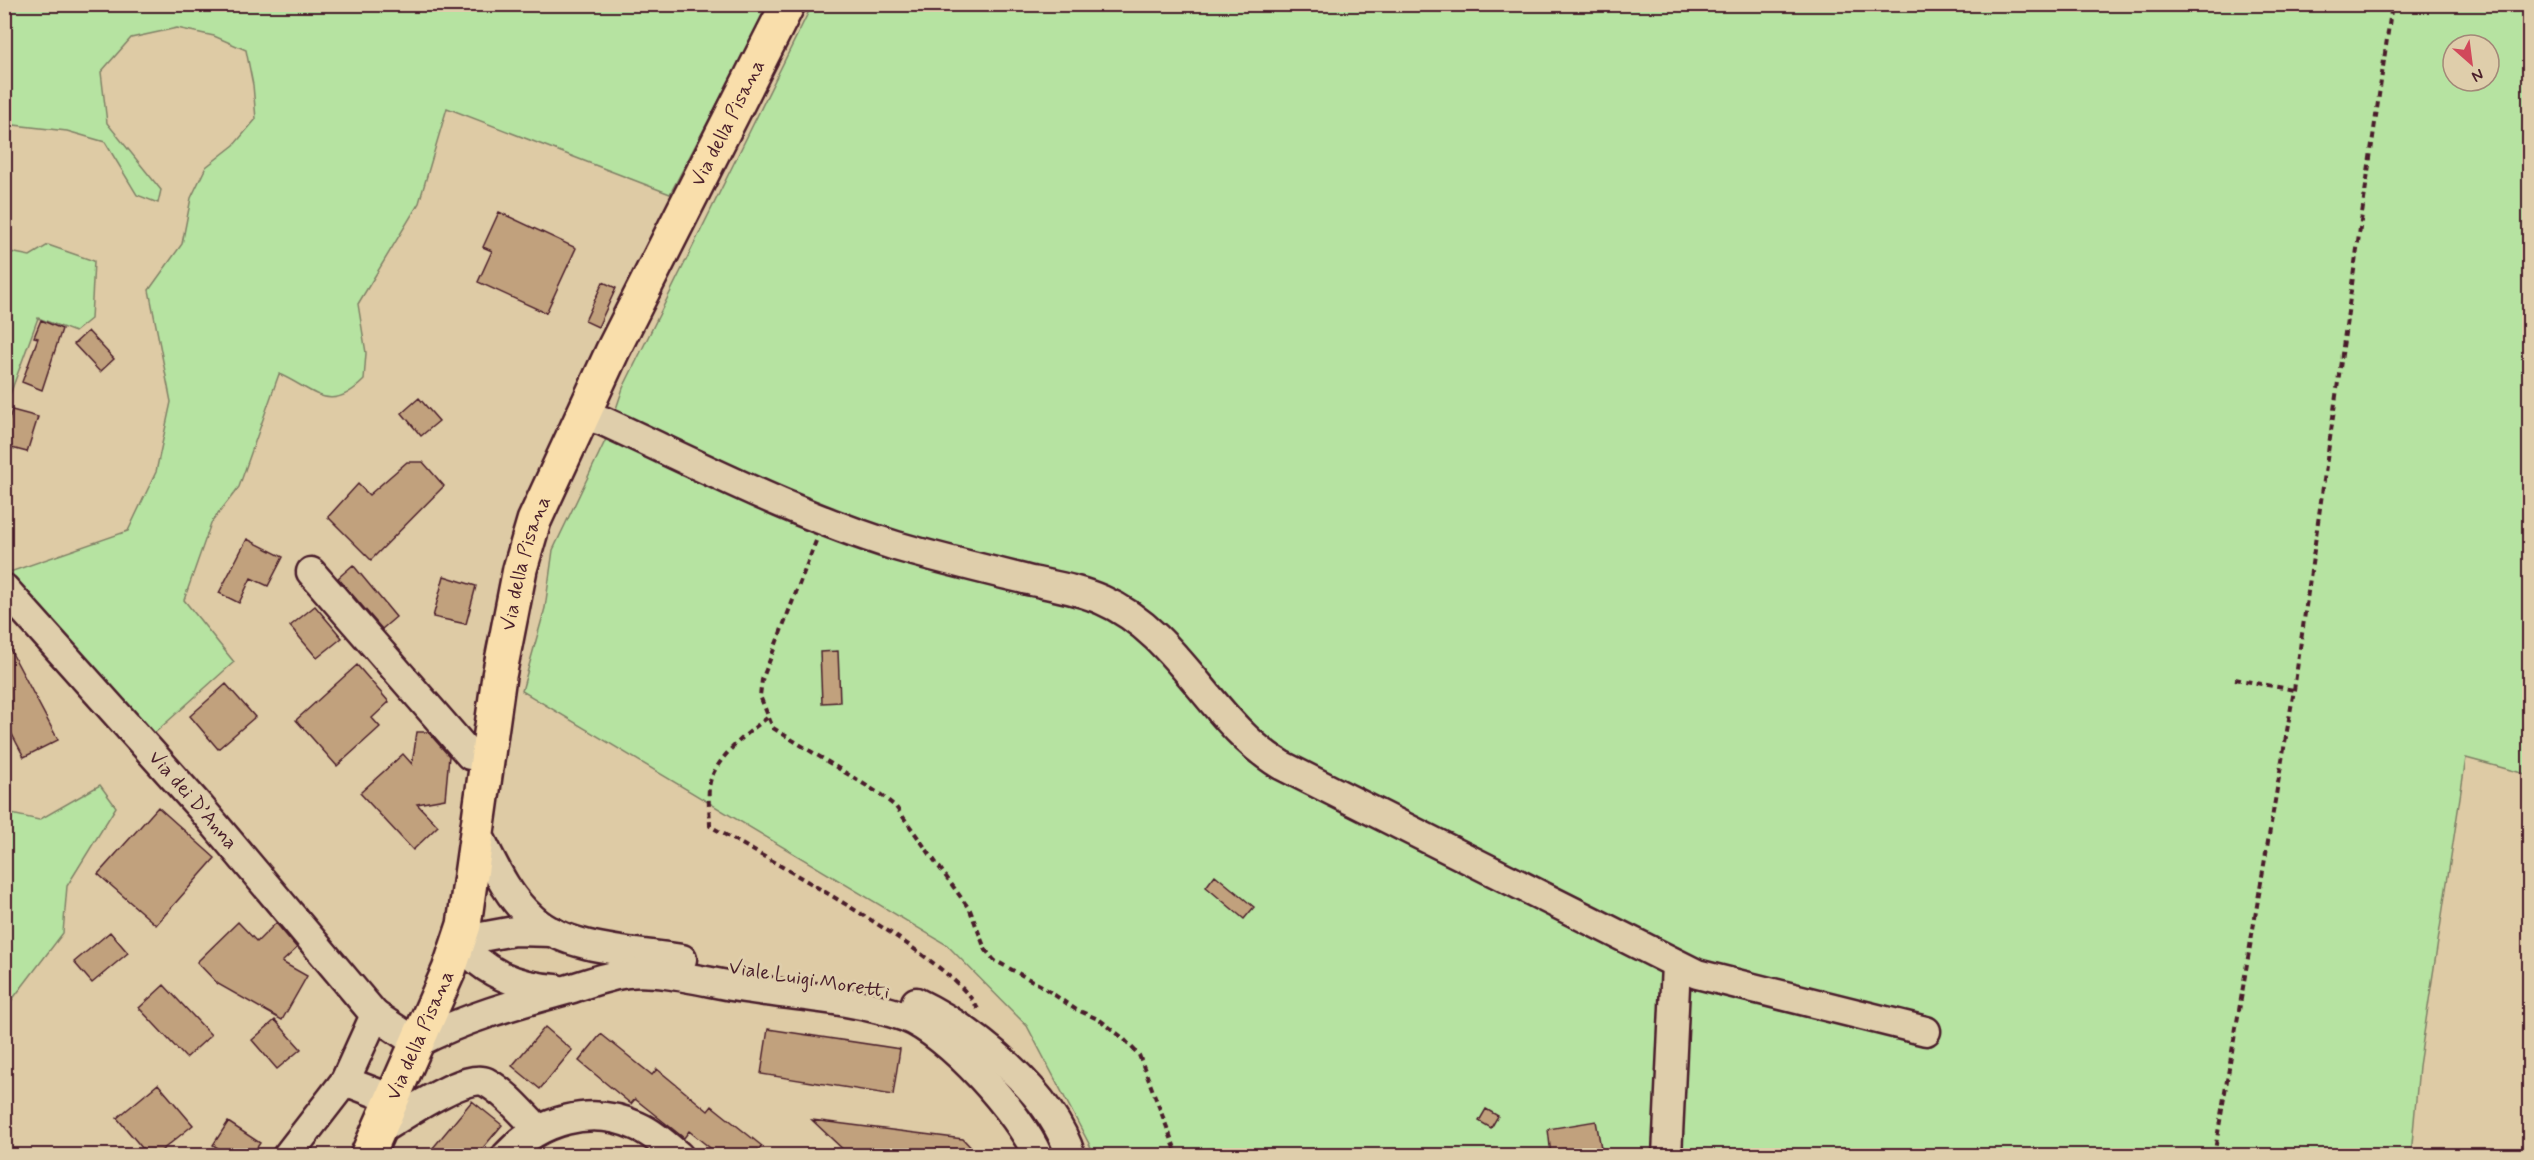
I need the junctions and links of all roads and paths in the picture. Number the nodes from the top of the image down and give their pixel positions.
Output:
1 (788, 4) edge
2 (2392, 4) edge
3 (582, 415) junction
4 (823, 520) junction
5 (311, 573) dead end
6 (4, 588) edge
7 (2235, 679) dead end
8 (2294, 690) junction
9 (767, 718) junction
10 (487, 756) junction
11 (476, 830) junction
12 (553, 932) junction
13 (459, 941) junction
14 (1676, 965) junction
15 (567, 989) junction
16 (375, 1015) junction
17 (1926, 1031) dead end
18 (973, 1039) junction
19 (417, 1043) junction
20 (973, 1071) junction
21 (345, 1081) junction
22 (392, 1099) junction
23 (538, 1129) junction
24 (373, 1143) edge
25 (287, 1155) edge
26 (506, 1155) edge
27 (679, 1155) edge
28 (1038, 1155) edge
29 (1062, 1155) edge
30 (1071, 1155) edge
31 (1178, 1155) edge
32 (1667, 1155) edge
33 (2214, 1155) edge

1 - 3 main road, Via della Pisana
2 - 8 path
3 - 4 street
3 - 10 main road, Via della Pisana
4 - 9 path
4 - 14 street
5 - 10 street
6 - 16 street, Via dei D’Anna
7 - 8 path
8 - 33 path
9 - 18 path
9 - 31 path
10 - 11 main road, Via della Pisana
11 - 12 street, Viale Luigi Moretti
11 - 13 main road, Via della Pisana
12 - 13 street, Viale Luigi Moretti
12 - 18 street, Viale Luigi Moretti
13 - 15 street, Viale Luigi Moretti
13 - 19 main road, Via della Pisana
14 - 17 street
14 - 32 street
15 - 19 street, Viale Luigi Moretti
15 - 20 street, Viale Luigi Moretti
16 - 19 street, Via dei D’Anna
16 - 21 street
18 - 30 street, Viale Luigi Moretti
19 - 22 main road, Via della Pisana
20 - 28 street, Viale Luigi Moretti
20 - 29 street
21 - 22 street
21 - 25 street
22 - 24 main road, Via della Pisana
23 - 24 street
23 - 26 street
23 - 27 street

